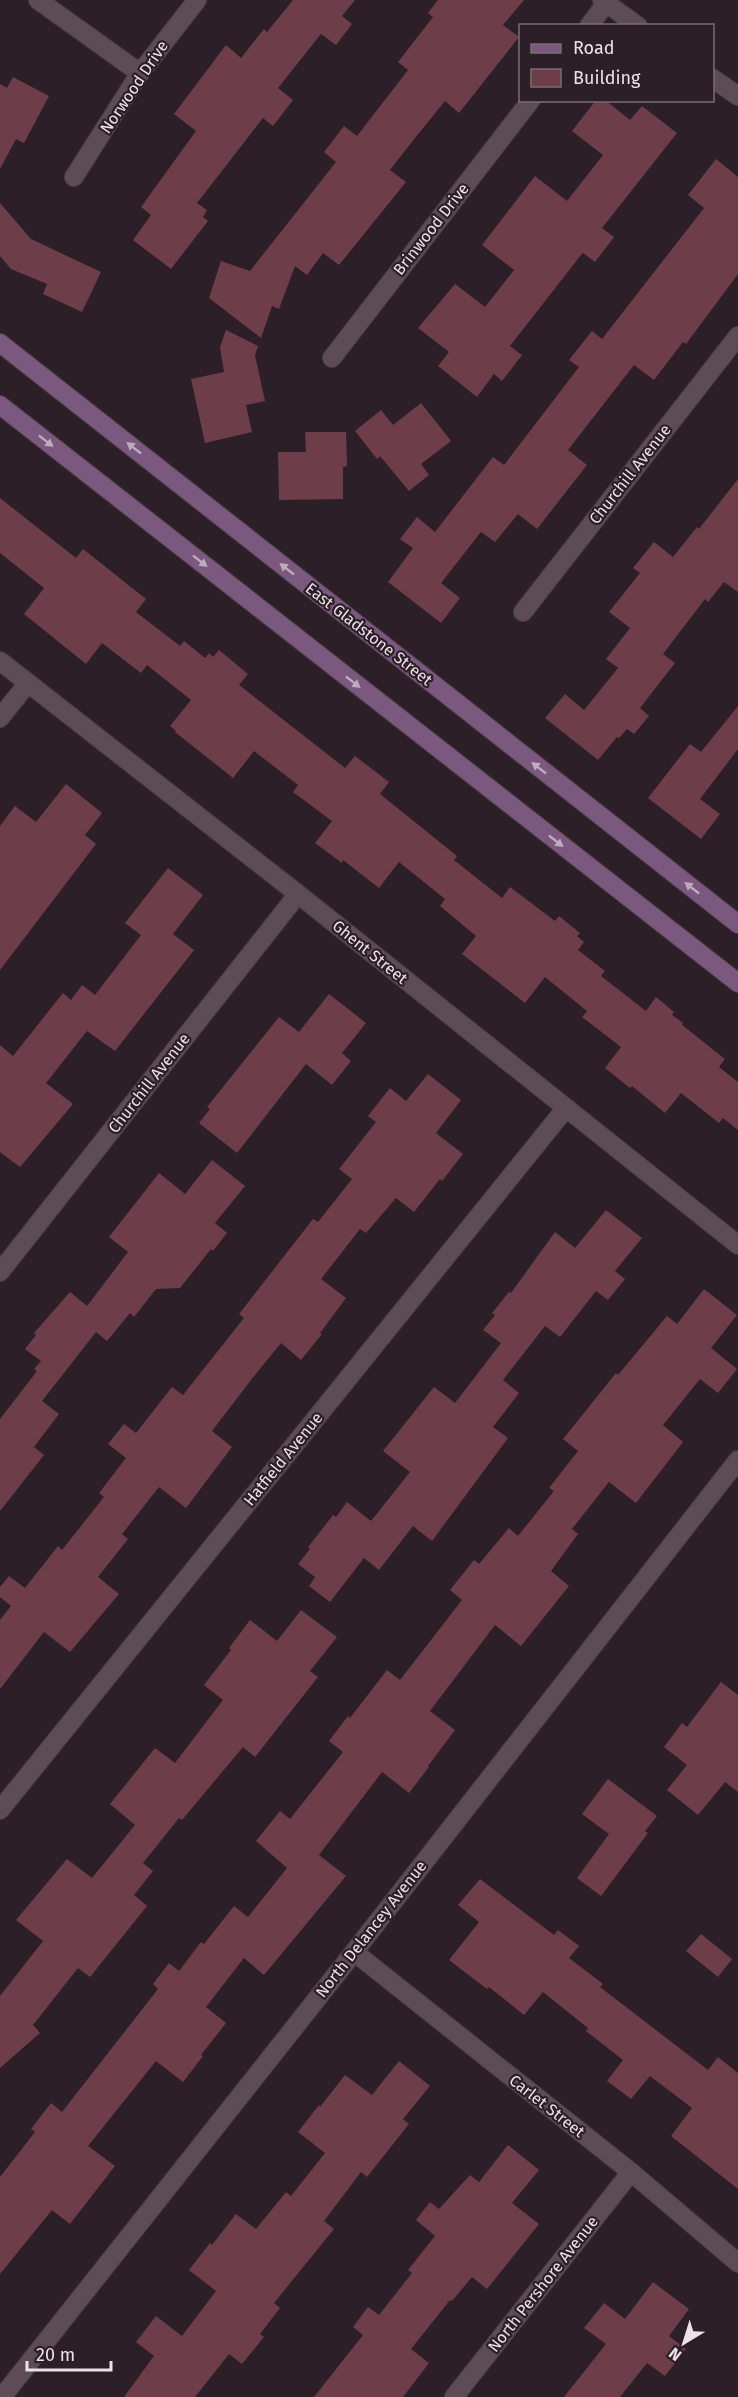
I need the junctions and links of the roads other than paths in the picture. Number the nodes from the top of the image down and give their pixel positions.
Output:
1 (38, 0) edge
2 (197, 0) edge
3 (604, 2) edge
4 (590, 24) edge
5 (635, 24) edge
6 (140, 74) junction
7 (714, 79) edge
8 (738, 96) edge
9 (529, 102) edge
10 (74, 177) dead end
11 (738, 336) edge
12 (0, 343) edge
13 (332, 358) dead end
14 (0, 405) edge
15 (523, 612) dead end
16 (0, 661) edge
17 (28, 683) junction
18 (0, 718) edge
19 (298, 894) junction
20 (738, 924) edge
21 (738, 983) edge
22 (566, 1108) junction
23 (738, 1245) edge
24 (0, 1272) edge
25 (738, 1460) edge
26 (0, 1810) edge
27 (354, 1952) junction
28 (631, 2172) junction
29 (738, 2263) edge
30 (2, 2397) edge
31 (454, 2397) edge

1 - 6 street
2 - 6 street, Norwood Drive
3 - 4 street
3 - 5 street
6 - 10 street, Norwood Drive
7 - 8 street
9 - 13 street, Brinwood Drive
11 - 15 street, Churchill Avenue
20 -> 12 street, East Gladstone Street
14 -> 21 street
16 - 17 street, Ghent Street
17 - 18 street
17 - 19 street, Ghent Street
19 - 22 street, Ghent Street
19 - 24 street, Churchill Avenue
22 - 23 street, Ghent Street
22 - 26 street, Hatfield Avenue
25 - 27 street, North Delancey Avenue
27 - 28 street, Carlet Street
27 - 30 street, North Delancey Avenue
28 - 29 street, Carlet Street
28 - 31 street, North Pershore Avenue

